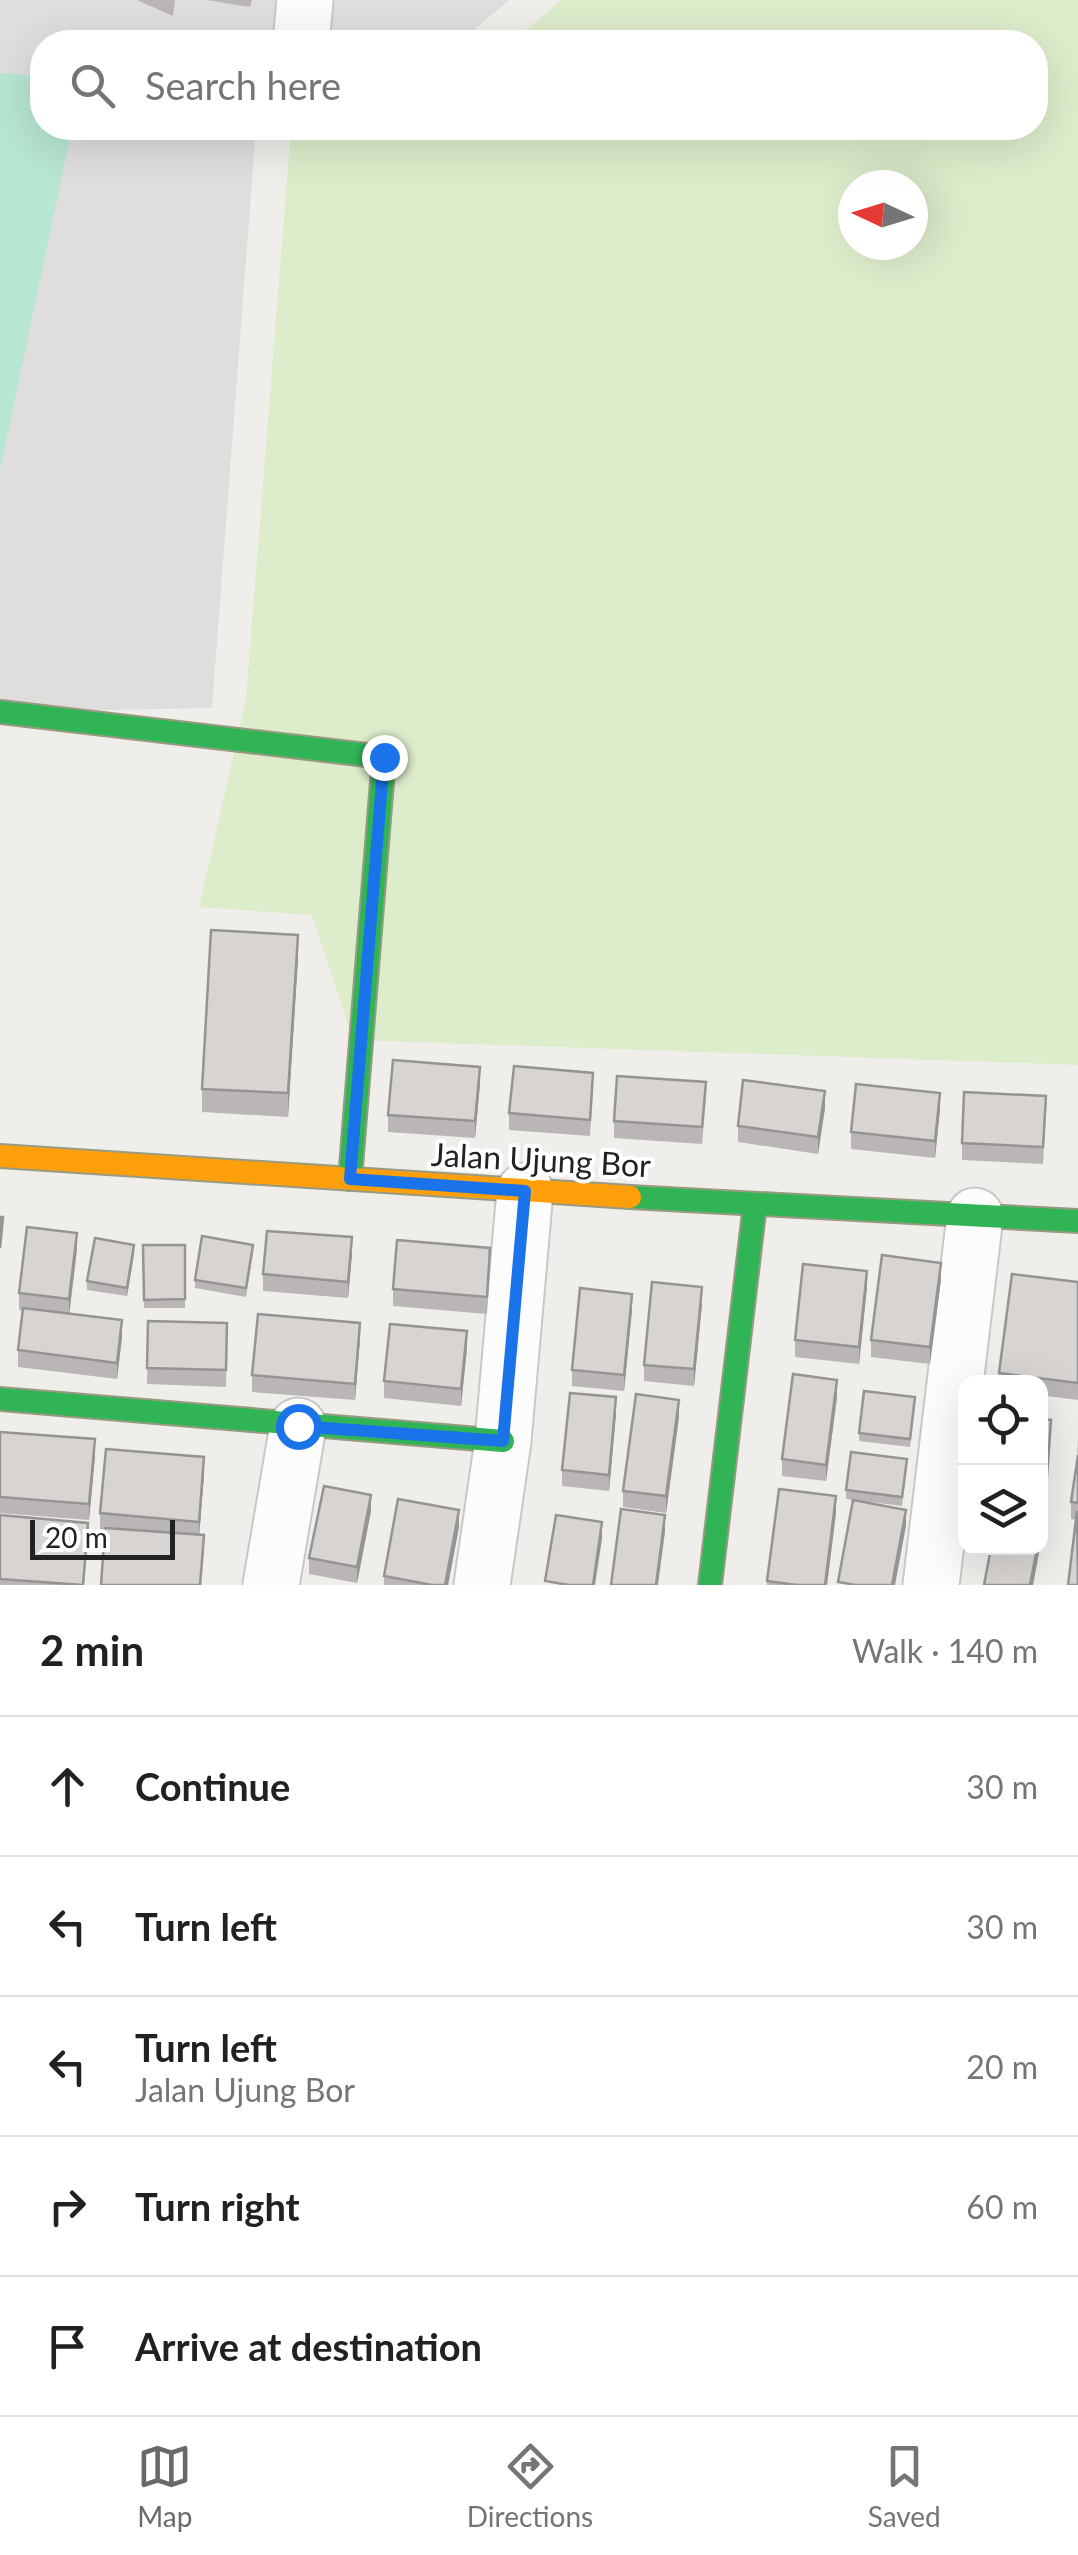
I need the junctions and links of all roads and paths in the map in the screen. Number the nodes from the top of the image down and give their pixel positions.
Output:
1 (0, 712) edge
2 (0, 1156) edge
3 (350, 1179) junction
4 (525, 1191) junction
5 (755, 1204) junction
6 (975, 1216) junction
7 (1078, 1221) edge
8 (0, 1399) edge
9 (298, 1426) junction
10 (503, 1441) junction
11 (271, 1585) edge
12 (482, 1585) edge
13 (710, 1585) edge
14 (931, 1585) edge

1 - 3 street
2 - 3 street, Jalan Ujung Bor
3 - 4 street, Jalan Ujung Bor
4 - 5 street, Jalan Ujung Bor
4 - 10 street
5 - 6 street, Jalan Ujung Bor
5 - 13 street
6 - 7 street, Jalan Ujung Bor
6 - 14 street
8 - 9 street
9 - 10 street
9 - 11 street
10 - 12 street

